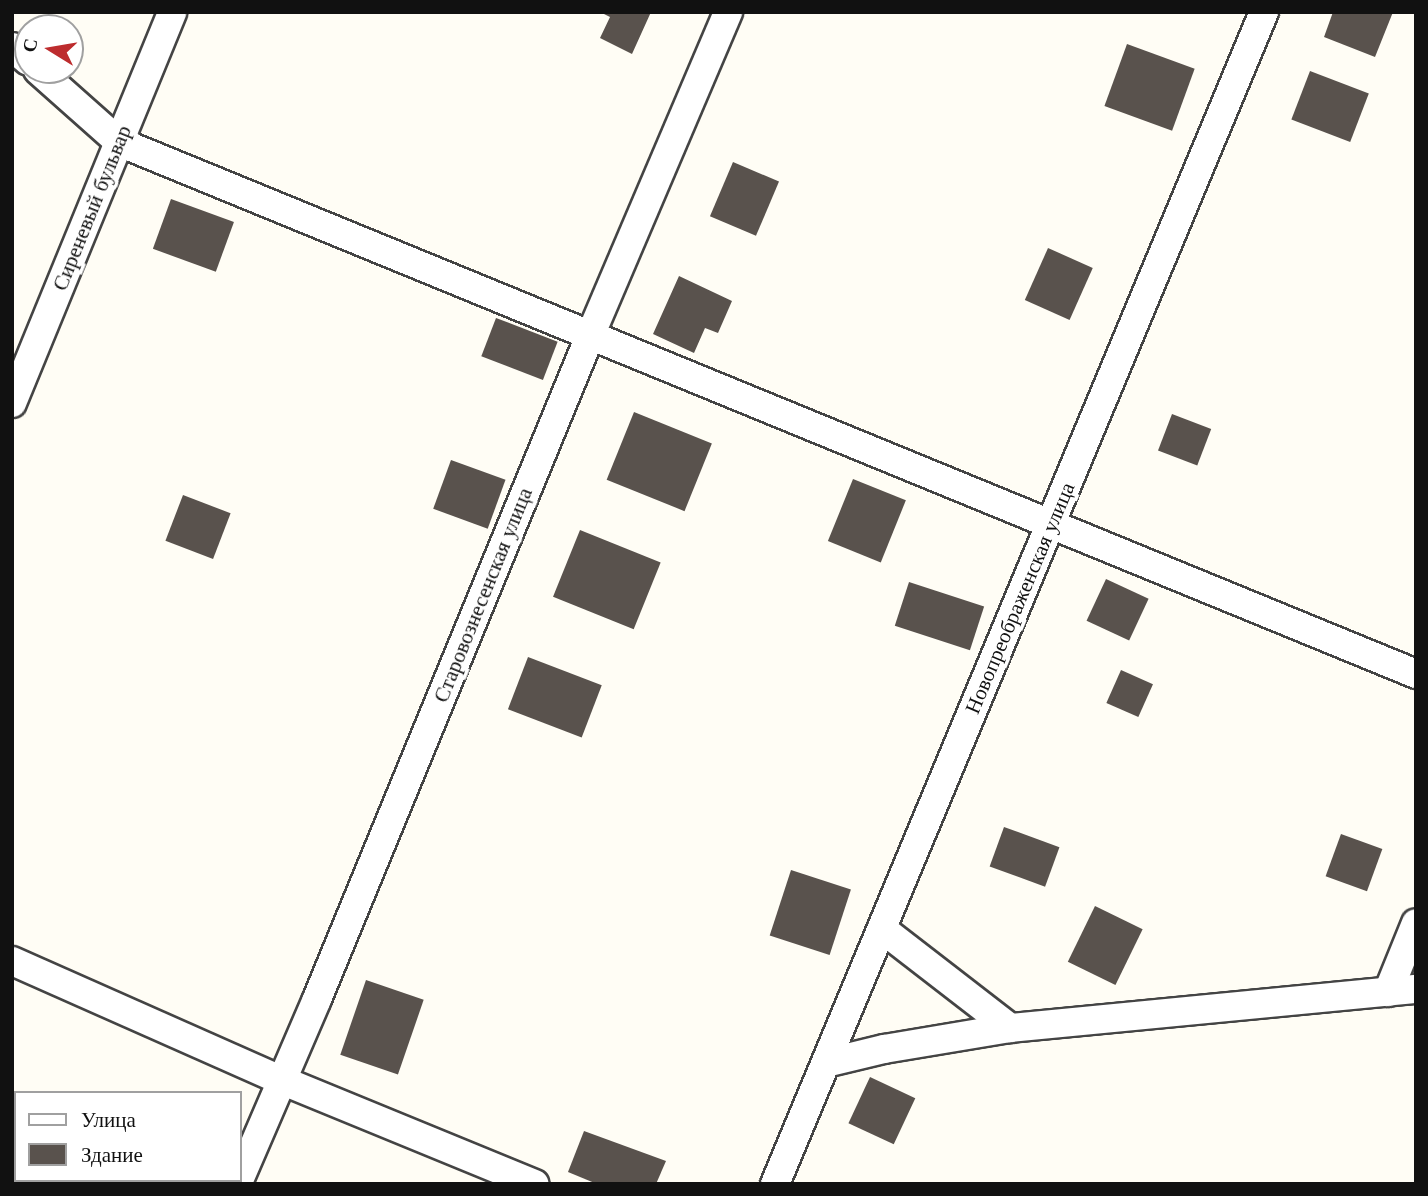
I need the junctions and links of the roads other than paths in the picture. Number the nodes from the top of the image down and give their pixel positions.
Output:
1 (172, 12) edge
2 (728, 12) edge
3 (1264, 12) edge
4 (54, 84) edge
5 (119, 142) junction
6 (590, 336) junction
7 (12, 403) edge
8 (1051, 526) junction
9 (1416, 674) edge
10 (1416, 923) edge
11 (882, 929) junction
12 (12, 961) edge
13 (1416, 989) edge
14 (1388, 992) junction
15 (1010, 1028) junction
16 (826, 1063) junction
17 (281, 1080) junction
18 (242, 1174) edge
19 (534, 1184) edge
20 (775, 1184) edge

1 - 5 street, Сиреневый бульвар
2 - 6 street, Старовознесенская улица
3 - 8 street, Новопреображенская улица
4 - 5 street
5 - 6 street
5 - 7 street, Сиреневый бульвар
6 - 8 street
6 - 17 street, Старовознесенская улица
8 - 9 street
8 - 11 street, Новопреображенская улица
10 - 14 street
11 - 15 street
11 - 16 street, Новопреображенская улица
12 - 17 street
13 - 14 street
14 - 15 street
15 - 16 street
16 - 20 street, Новопреображенская улица
17 - 18 street, Старовознесенская улица
17 - 19 street

